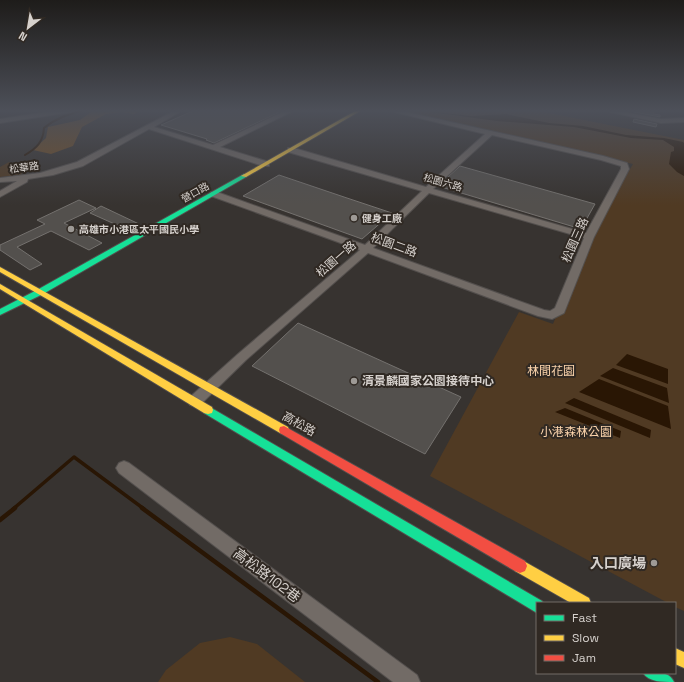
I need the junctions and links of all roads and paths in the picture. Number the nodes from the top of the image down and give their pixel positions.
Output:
1 (121, 142) edge
2 (194, 142) edge
3 (226, 142) edge
4 (305, 142) edge
5 (480, 142) edge
6 (529, 142) edge
7 (213, 148) junction
8 (291, 150) junction
9 (266, 164) junction
10 (28, 177) junction
11 (0, 180) edge
12 (428, 189) junction
13 (0, 194) edge
14 (214, 194) junction
15 (590, 237) junction
16 (367, 249) junction
17 (0, 269) edge
18 (0, 286) edge
19 (40, 292) junction
20 (24, 301) junction
21 (0, 312) edge
22 (542, 313) joint
23 (210, 388) junction
24 (195, 402) junction
25 (124, 468) dead end
26 (582, 602) edge
27 (536, 605) edge
28 (653, 674) edge
29 (410, 682) edge
30 (666, 682) edge

1 - 10 street, 松華路
2 - 7 street
3 - 7 street
4 - 8 street, 營口路
5 - 12 street, 松園一路
6 - 15 street, 松園三路
7 - 9 street
8 - 9 street, 營口路
8 - 12 street, 松園六路
9 - 14 street, 營口路
10 - 11 street, 松華路
10 - 13 street
12 - 15 street, 松園六路
12 - 16 street, 松園一路
14 - 16 street, 松園二路
14 - 19 street, 營口路
15 - 22 street, 松園三路
16 - 22 street, 松園二路
16 - 23 street, 松園一路
17 - 19 street, 高松路
18 - 20 street
19 - 20 street, 營口路
19 - 23 street, 高松路
20 - 21 street, 營口路
20 - 24 street
23 - 24 street, 松園一路
23 - 26 street, 高松路
24 - 27 street
25 - 29 street, 高松路102巷
28 - 30 street

